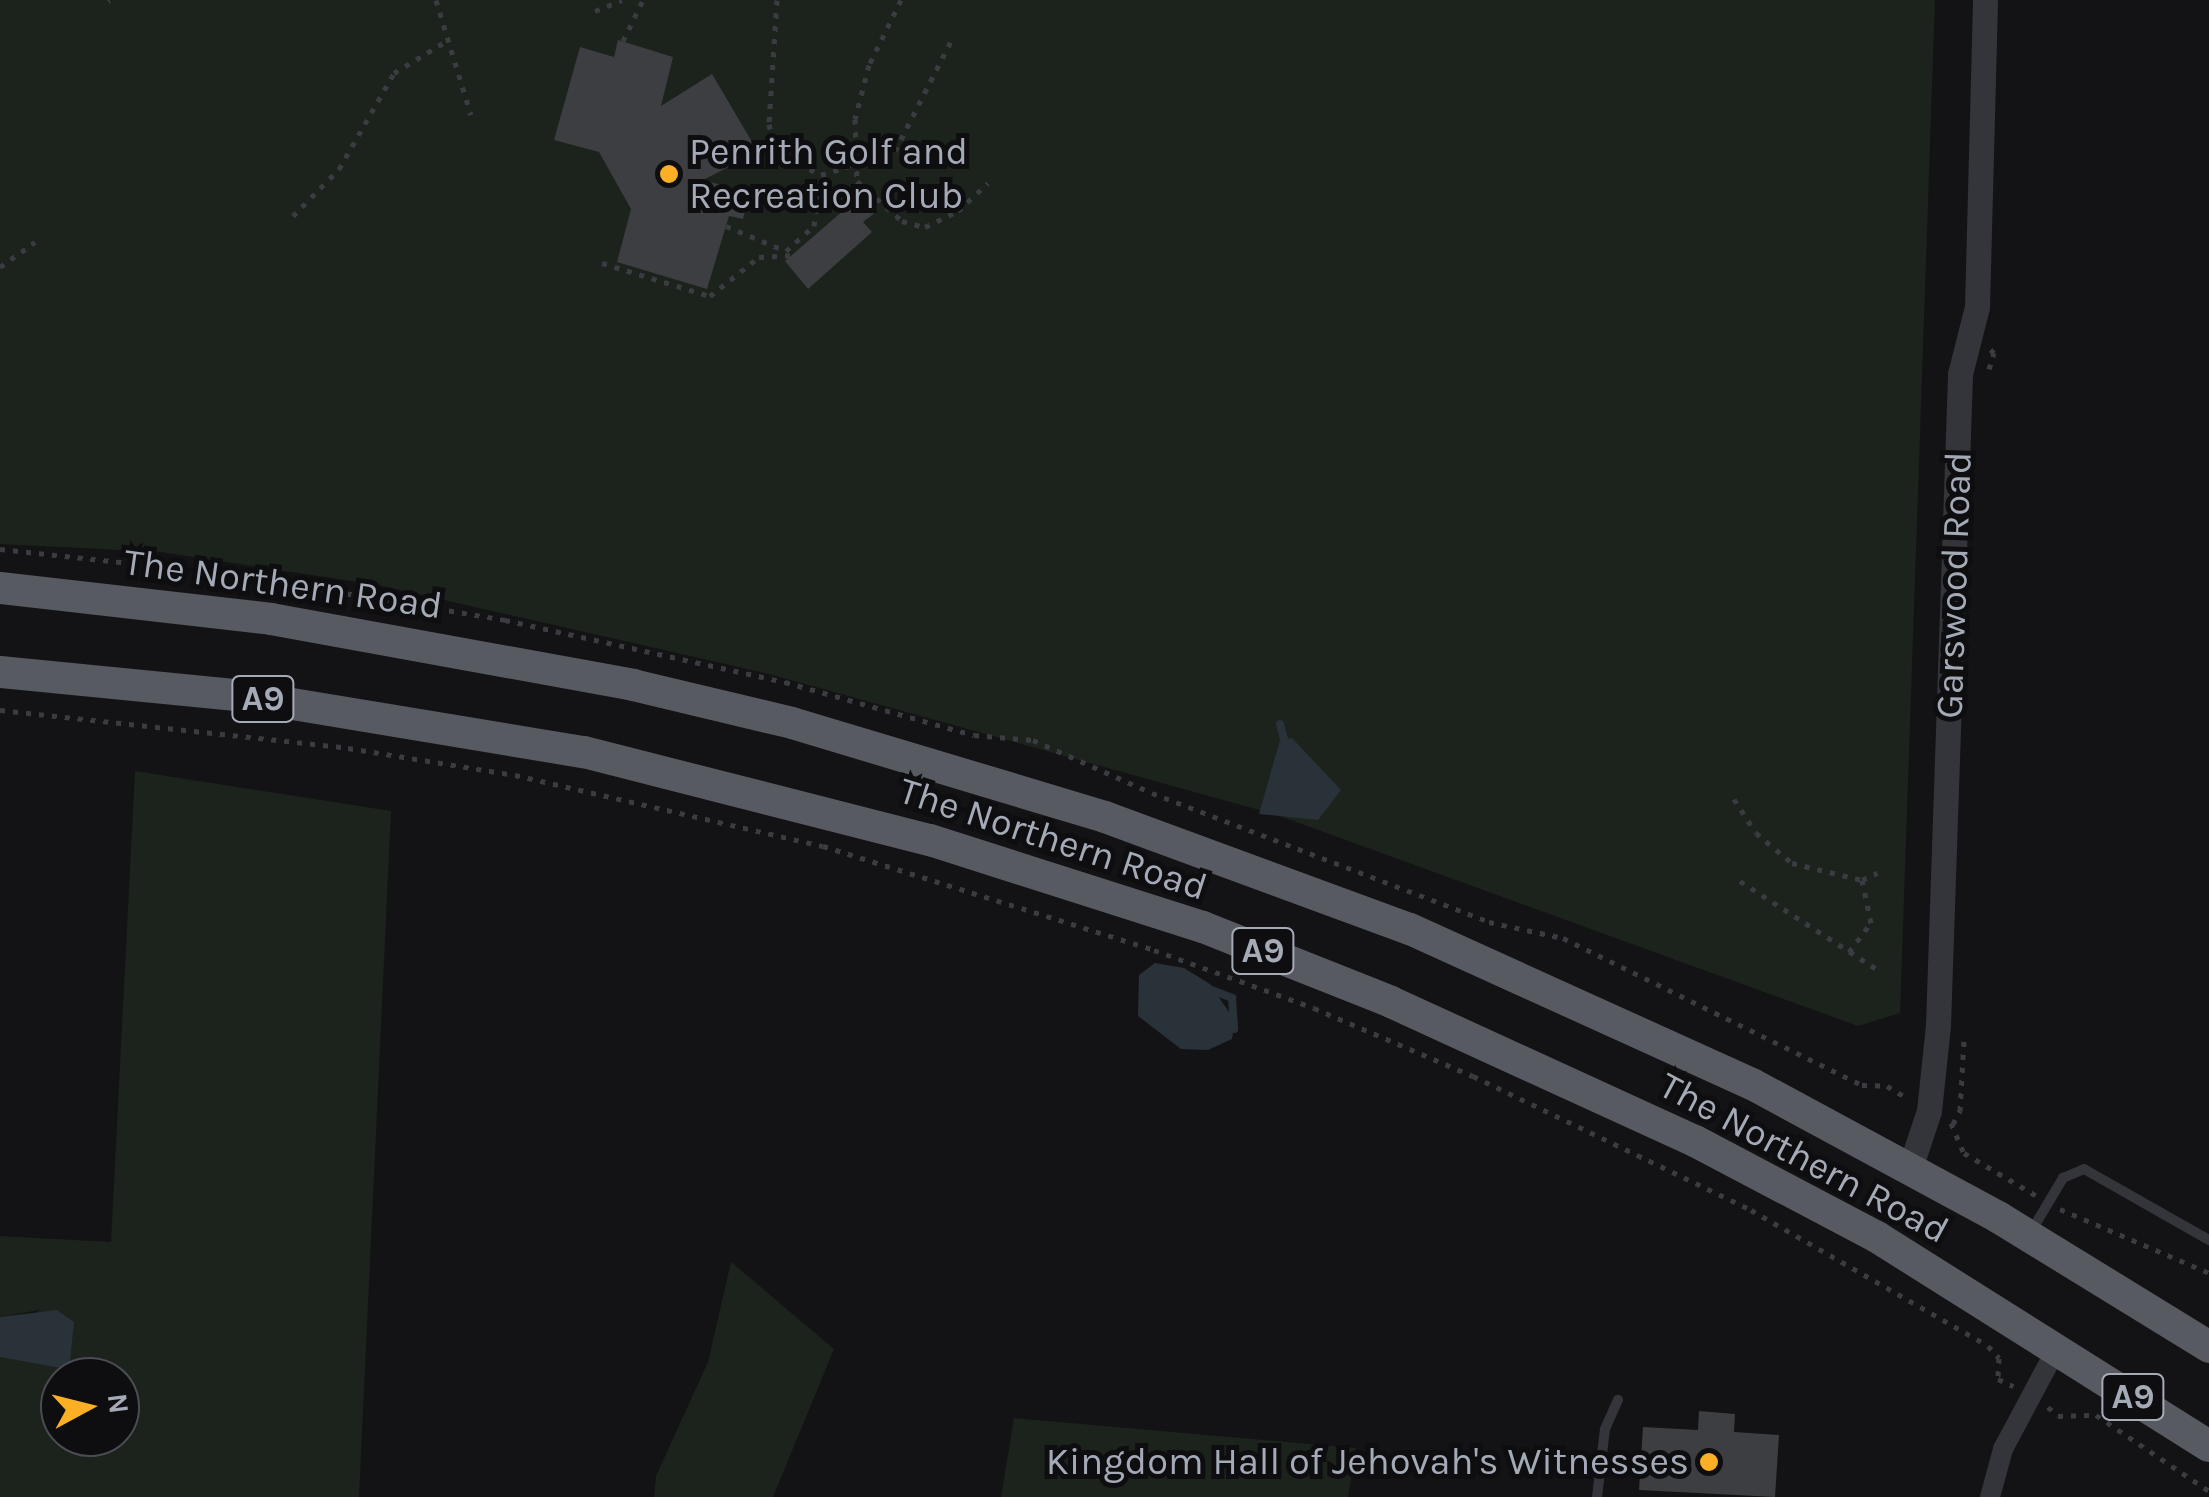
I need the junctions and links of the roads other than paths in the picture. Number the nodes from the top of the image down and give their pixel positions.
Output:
1 (1985, 0) edge
2 (0, 588) edge
3 (0, 672) edge
4 (1910, 1168) junction
5 (2029, 1236) junction
6 (2209, 1240) edge
7 (2209, 1347) edge
8 (2057, 1348) junction
9 (1618, 1400) dead end
10 (2209, 1446) edge
11 (1597, 1497) edge
12 (1990, 1497) edge

1 - 4 street, Garswood Road
2 - 4 highway, The Northern Road / A9
3 - 8 highway, The Northern Road / A9
4 - 5 highway, The Northern Road / A9
5 - 6 lane
5 - 7 highway, The Northern Road / A9
8 - 10 highway, The Northern Road / A9
8 - 12 street
9 - 11 lane

